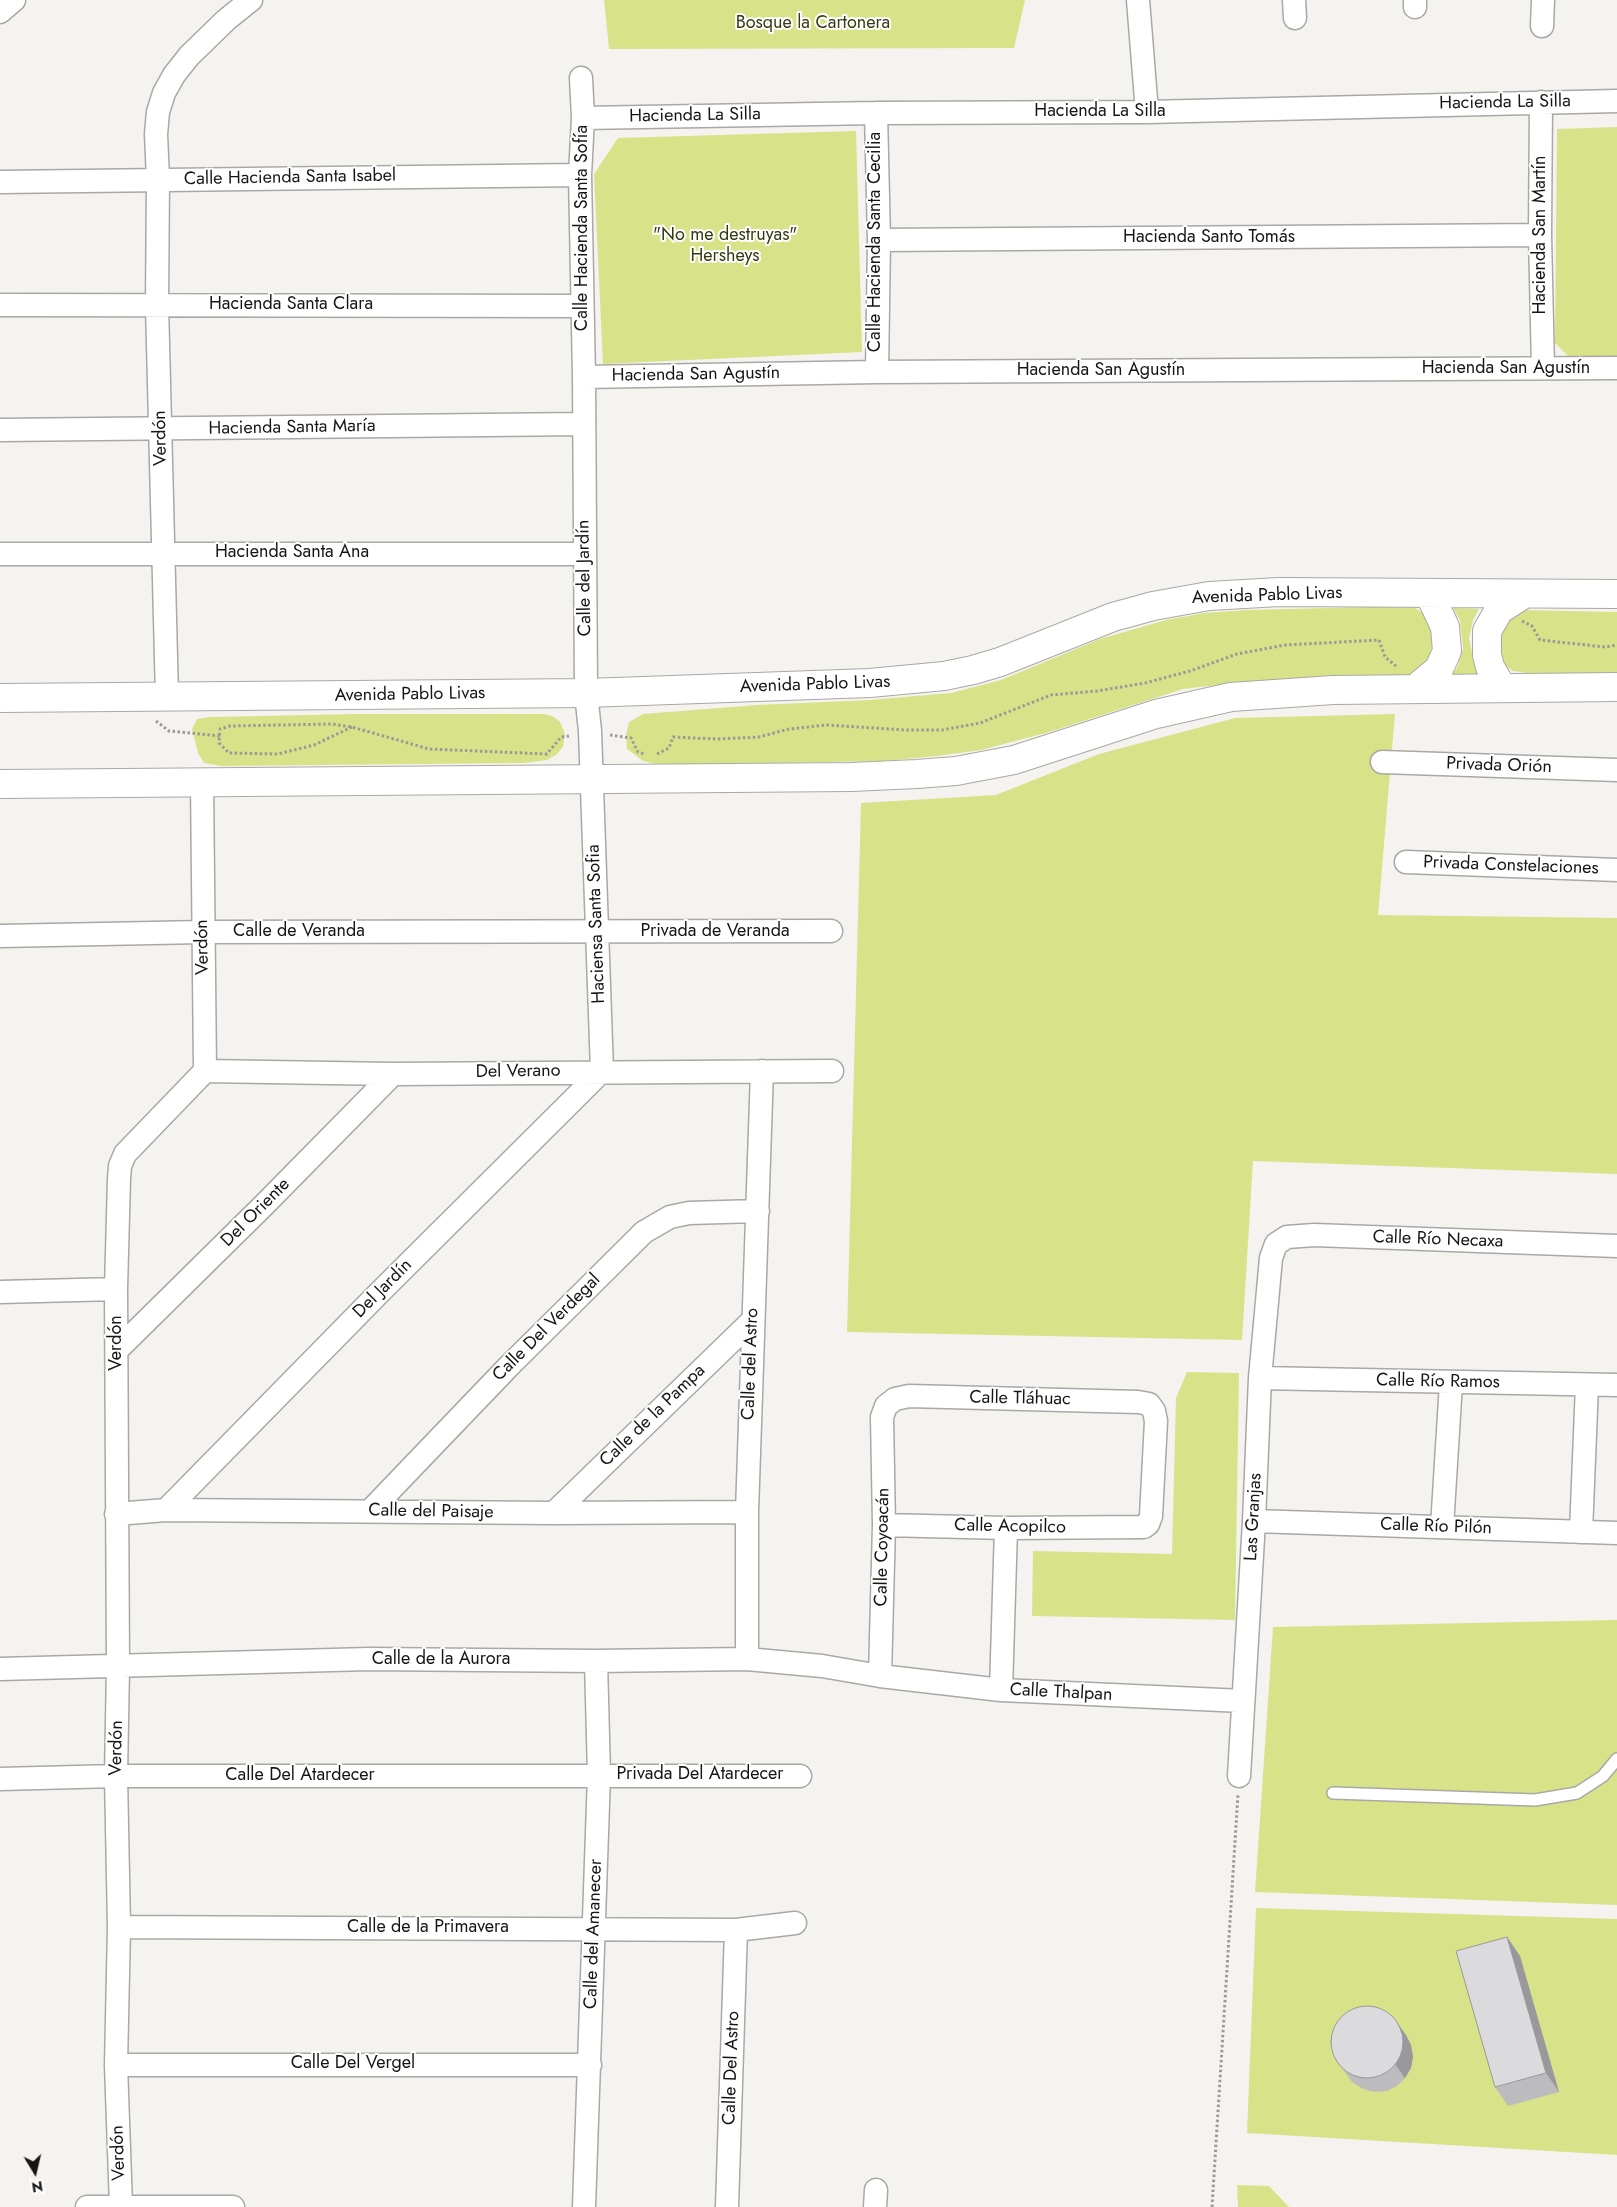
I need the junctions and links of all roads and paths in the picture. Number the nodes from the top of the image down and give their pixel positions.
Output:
1 (14, 0) edge
2 (251, 0) edge
3 (1138, 0) edge
4 (1543, 0) edge
5 (0, 12) edge
6 (1542, 26) dead end
7 (581, 78) dead end
8 (1617, 100) edge
9 (1541, 102) junction
10 (1147, 112) junction
11 (876, 113) junction
12 (583, 118) junction
13 (580, 175) junction
14 (158, 179) junction
15 (0, 182) edge
16 (1540, 235) junction
17 (879, 240) junction
18 (0, 305) edge
19 (157, 305) junction
20 (582, 306) junction
21 (1543, 368) junction
22 (1617, 368) edge
23 (877, 372) junction
24 (584, 377) junction
25 (583, 424) junction
26 (0, 430) edge
27 (161, 430) junction
28 (163, 553) junction
29 (0, 554) edge
30 (585, 554) junction
31 (1429, 593) junction
32 (1524, 594) junction
33 (1617, 594) edge
34 (1516, 622) dead end
35 (1617, 645) edge
36 (1407, 679) junction
37 (1617, 687) edge
38 (1502, 688) junction
39 (586, 693) junction
40 (0, 698) edge
41 (161, 708) junction
42 (352, 727) junction
43 (590, 731) junction
44 (220, 736) junction
45 (1382, 762) dead end
46 (1617, 770) edge
47 (590, 778) junction
48 (202, 781) junction
49 (0, 784) edge
50 (1406, 862) dead end
51 (1617, 870) edge
52 (831, 931) dead end
53 (203, 932) junction
54 (598, 933) junction
55 (0, 936) edge
56 (762, 1070) junction
57 (205, 1071) junction
58 (602, 1071) junction
59 (832, 1071) dead end
60 (393, 1074) junction
61 (758, 1211) junction
62 (1617, 1246) edge
63 (1270, 1258) joint
64 (116, 1289) junction
65 (0, 1292) edge
66 (753, 1320) junction
67 (117, 1350) junction
68 (1260, 1378) junction
69 (1451, 1383) junction
70 (1587, 1384) junction
71 (1617, 1385) edge
72 (882, 1417) joint
73 (166, 1510) junction
74 (370, 1511) junction
75 (746, 1512) junction
76 (554, 1513) junction
77 (116, 1514) junction
78 (1254, 1521) junction
79 (884, 1525) junction
80 (1006, 1528) junction
81 (1442, 1528) junction
82 (1135, 1529) joint
83 (1581, 1532) junction
84 (1617, 1533) edge
85 (746, 1658) junction
86 (596, 1661) junction
87 (118, 1667) junction
88 (0, 1669) edge
89 (880, 1676) junction
90 (1001, 1690) junction
91 (1243, 1701) junction
92 (1617, 1759) edge
93 (599, 1775) junction
94 (116, 1776) junction
95 (800, 1776) dead end
96 (1239, 1776) joint
97 (0, 1779) edge
98 (1333, 1793) dead end
99 (795, 1923) dead end
100 (119, 1927) junction
101 (594, 1929) junction
102 (736, 1930) junction
103 (116, 2065) junction
104 (590, 2065) junction
105 (120, 2206) edge
106 (87, 2207) edge
107 (233, 2207) edge
108 (584, 2207) edge
109 (727, 2207) edge
110 (1212, 2207) edge

1 - 5 street
2 - 14 street, Verdón
3 - 10 street
4 - 6 street
7 - 12 street, Calle Hacienda Santa Sofía
8 - 9 street, Hacienda La Silla
9 - 10 street, Hacienda La Silla
9 - 16 street, Hacienda San Martín
10 - 11 street, Hacienda La Silla
11 - 12 street, Hacienda La Silla
11 - 17 street, Calle Hacienda Santa Cecilia
12 - 13 street, Calle Hacienda Santa Sofía
13 - 14 street, Calle Hacienda Santa Isabel
13 - 20 street, Calle Hacienda Santa Sofía
14 - 15 street, Calle Hacienda Santa Isabel
14 - 19 street, Verdón
16 - 17 street, Hacienda Santo Tomás
16 - 21 street, Hacienda San Martín
17 - 23 street, Calle Hacienda Santa Cecilia
18 - 19 street, Hacienda Santa Clara
19 - 20 street, Hacienda Santa Clara
19 - 27 street, Verdón
20 - 24 street, Calle Hacienda Santa Sofía
21 - 22 street, Hacienda San Agustín
21 - 23 street, Hacienda San Agustín
23 - 24 street, Hacienda San Agustín
24 - 25 street, Calle del Jardín
25 - 27 street, Hacienda Santa María
25 - 30 street, Calle del Jardín
26 - 27 street, Hacienda Santa María
27 - 28 street, Verdón
28 - 29 street, Hacienda Santa Ana
28 - 30 street, Hacienda Santa Ana
28 - 41 street, Verdón
30 - 39 street, Calle del Jardín
31 - 32 main road, Avenida Pablo Livas
31 - 36 main road
31 - 39 main road, Avenida Pablo Livas
32 - 33 main road, Avenida Pablo Livas
32 - 38 main road
34 - 35 path
36 - 38 main road
36 - 43 path
36 - 47 main road
37 - 38 main road
39 - 41 main road, Avenida Pablo Livas
39 - 43 street, Calle del Jardín
40 - 41 main road, Avenida Pablo Livas
41 - 44 path
42 - 43 path
42 - 44 path
42 - 44 path
43 - 47 street, Calle del Jardín
45 - 46 street, Privada Orión
47 - 48 main road
47 - 54 street, Haciensa Santa Sofia
48 - 49 main road
48 - 53 street, Verdón
50 - 51 street, Privada Constelaciones
52 - 54 street, Privada de Veranda
53 - 54 street, Calle de Veranda
53 - 55 street, Calle de Veranda
53 - 57 street, Verdón
54 - 58 street, Haciensa Santa Sofia
56 - 58 street, Del Verano
56 - 59 street, Del Verano
56 - 61 street, Calle del Astro
57 - 60 street, Del Verano
57 - 64 street, Verdón
58 - 60 street, Del Verano
58 - 73 street, Del Jardín
60 - 67 street, Del Oriente
61 - 66 street, Calle del Astro
61 - 74 street, Calle Del Verdegal
62 - 63 street, Calle Río Necaxa
63 - 68 street, Las Granjas
64 - 65 street, Verdón
64 - 67 street, Verdón
66 - 75 street, Calle del Astro
66 - 76 street, Calle de la Pampa
67 - 77 street, Verdón
68 - 69 street, Calle Río Ramos
68 - 78 street, Las Granjas
69 - 70 street, Calle Río Ramos
69 - 81 street
70 - 71 street, Calle Río Ramos
70 - 83 street
72 - 79 street, Calle Coyoacán
72 - 82 street, Calle Tláhuac
73 - 74 street, Calle del Paisaje
73 - 77 street, Calle del Paisaje
74 - 76 street, Calle del Paisaje
75 - 76 street, Calle del Paisaje
75 - 85 street, Calle del Astro
77 - 87 street, Verdón
78 - 81 street, Calle Río Pilón
78 - 91 street, Las Granjas
79 - 80 street, Calle Acopilco
79 - 89 street, Calle Coyoacán
80 - 82 street, Calle Acopilco
80 - 90 street
81 - 83 street, Calle Río Pilón
83 - 84 street, Calle Río Pilón
85 - 86 street, Calle de la Aurora
85 - 89 street, Calle de la Aurora
86 - 87 street, Calle de la Aurora
86 - 93 street, Calle del Amanecer
87 - 88 street, Calle de la Aurora
87 - 94 street, Verdón
89 - 90 street, Calle Thalpan
90 - 91 street, Calle Thalpan
91 - 96 street, Las Granjas
92 - 98 lane
93 - 94 street, Calle Del Atardecer
93 - 95 street, Privada Del Atardecer
93 - 101 street, Calle del Amanecer
94 - 97 street, Calle Del Atardecer
94 - 100 street, Verdón
96 - 110 path
99 - 102 street, Calle de la Primavera
100 - 101 street, Calle de la Primavera
100 - 103 street, Verdón
101 - 102 street, Calle de la Primavera
101 - 104 street, Calle del Amanecer
102 - 109 street, Calle Del Astro
103 - 104 street, Calle Del Vergel
103 - 105 street, Verdón
104 - 108 street, Calle del Amanecer
105 - 106 street
105 - 107 street

